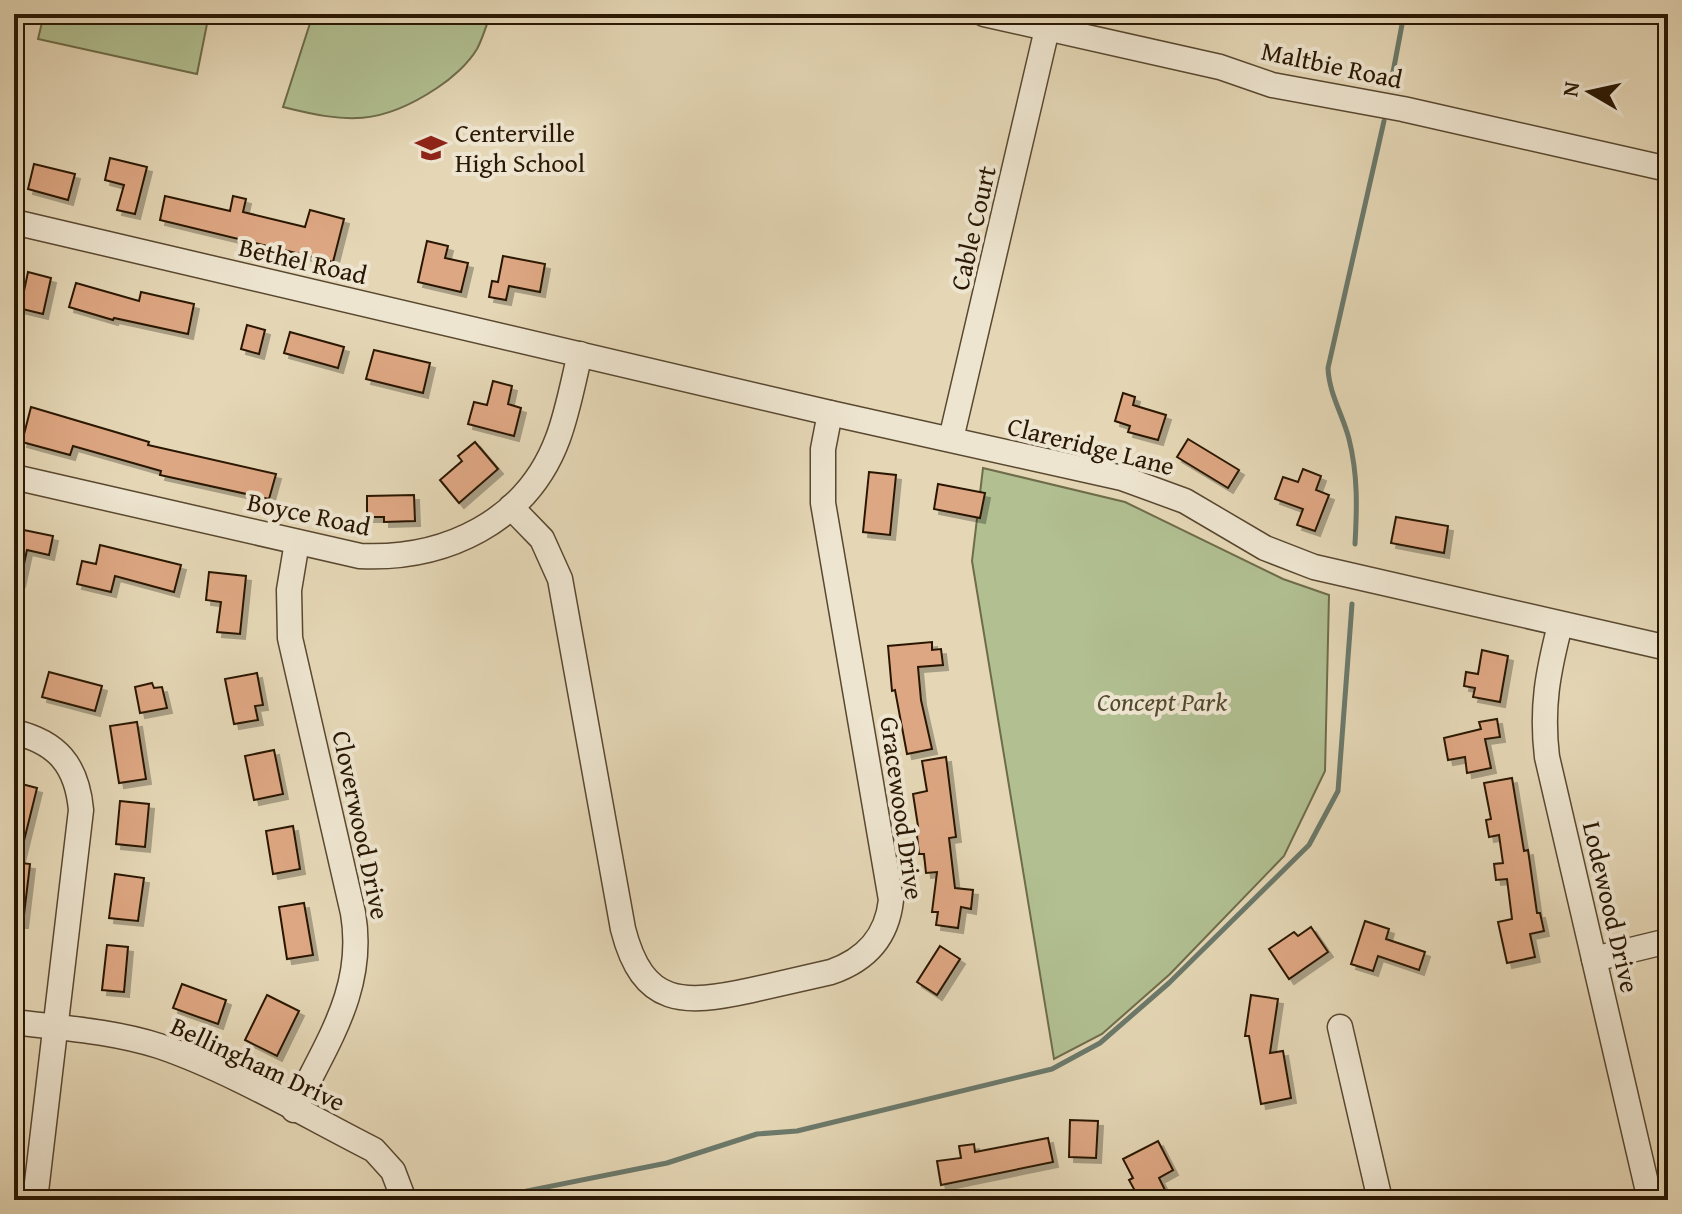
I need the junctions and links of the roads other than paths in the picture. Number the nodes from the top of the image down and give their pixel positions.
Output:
1 (984, 14) edge
2 (1047, 29) junction
3 (1668, 169) edge
4 (14, 222) edge
5 (580, 354) junction
6 (830, 413) junction
7 (951, 439) junction
8 (14, 477) edge
9 (511, 507) junction
10 (297, 542) junction
11 (1560, 625) junction
12 (1668, 648) edge
13 (14, 732) edge
14 (1668, 941) edge
15 (1594, 959) junction
16 (14, 1022) edge
17 (56, 1027) junction
18 (1340, 1027) dead end
19 (294, 1110) junction
20 (35, 1200) edge
21 (404, 1200) edge
22 (1380, 1200) edge
23 (1650, 1200) edge

1 - 2 street, Maltbie Road
2 - 3 street, Maltbie Road
2 - 7 street, Cable Court
4 - 5 street, Bethel Road
5 - 6 street, Clareridge Lane
5 - 9 street, Boyce Road
6 - 7 street, Clareridge Lane
6 - 9 street, Gracewood Drive
7 - 11 street, Clareridge Lane
8 - 10 street, Boyce Road
9 - 10 street, Boyce Road
10 - 19 street, Cloverwood Drive
11 - 12 street, Clareridge Lane
11 - 15 street, Lodewood Drive
13 - 17 street
14 - 15 street
15 - 23 street, Lodewood Drive
16 - 17 street, Bellingham Drive
17 - 19 street, Bellingham Drive
17 - 20 street
18 - 22 street
19 - 21 street, Bellingham Drive

